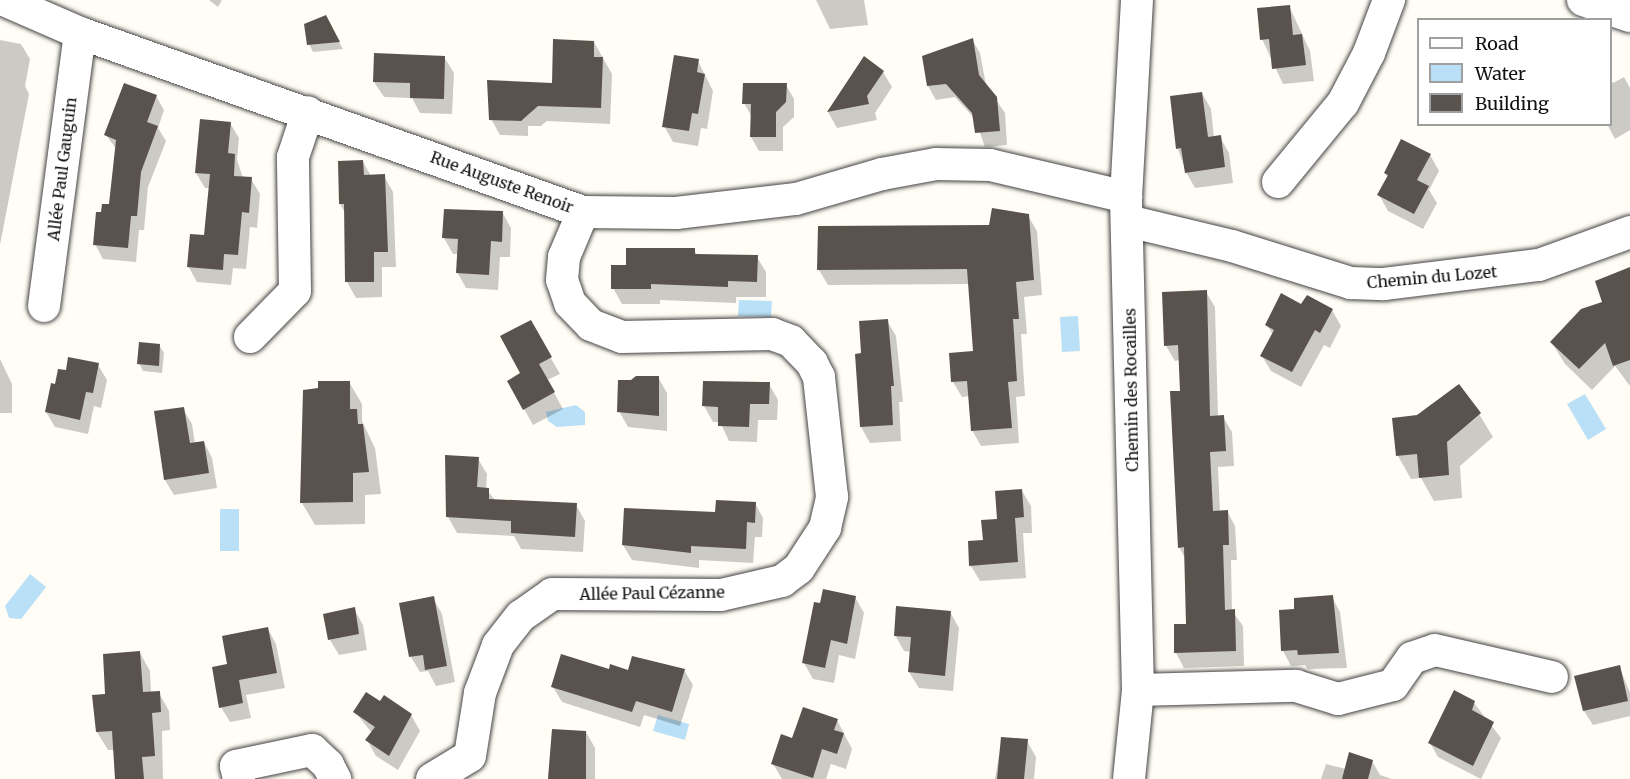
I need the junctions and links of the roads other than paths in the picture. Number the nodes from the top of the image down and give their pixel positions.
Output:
1 (4, 0) edge
2 (1137, 0) edge
3 (1389, 0) edge
4 (1583, 0) edge
5 (1630, 16) edge
6 (80, 33) junction
7 (308, 112) junction
8 (1278, 182) dead end
9 (1127, 209) junction
10 (583, 212) junction
11 (1630, 232) edge
12 (44, 306) dead end
13 (250, 337) dead end
14 (1552, 677) dead end
15 (1138, 690) junction
16 (239, 779) edge
17 (335, 779) edge
18 (432, 779) edge
19 (1129, 779) edge

1 - 6 street, Rue Auguste Renoir
2 - 9 street, Chemin des Rocailles
3 - 8 street
4 - 5 street
6 - 7 street, Rue Auguste Renoir
6 - 12 street, Allée Paul Gauguin
7 - 10 street, Rue Auguste Renoir
7 - 13 street
9 - 10 street, Rue Auguste Renoir
9 - 11 street, Chemin du Lozet
9 - 15 street, Chemin des Rocailles
10 - 18 street, Allée Paul Cézanne
14 - 15 street
15 - 19 street, Chemin des Rocailles
16 - 17 street

